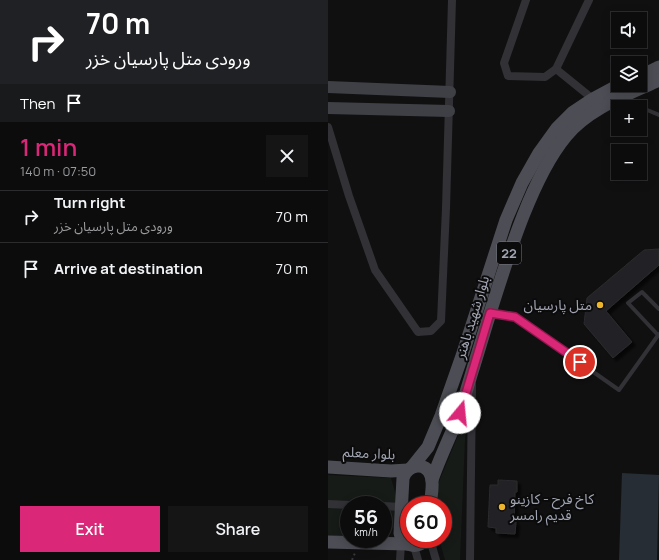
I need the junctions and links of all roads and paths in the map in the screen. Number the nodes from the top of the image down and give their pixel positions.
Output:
1 (452, 0) edge
2 (526, 0) edge
3 (589, 0) edge
4 (659, 67) edge
5 (556, 69) junction
6 (647, 73) edge
7 (659, 80) edge
8 (647, 83) edge
9 (328, 86) edge
10 (450, 92) junction
11 (618, 92) edge
12 (620, 92) edge
13 (622, 92) edge
14 (593, 99) junction
15 (632, 100) edge
16 (328, 108) edge
17 (647, 110) edge
18 (449, 111) junction
19 (659, 115) edge
20 (328, 127) edge
21 (659, 309) edge
22 (490, 313) junction
23 (659, 335) edge
24 (462, 356) junction
25 (472, 372) junction
26 (328, 467) edge
27 (410, 468) junction
28 (432, 480) junction
29 (402, 496) edge
30 (431, 496) edge
31 (328, 504) edge
32 (340, 505) edge
33 (328, 542) edge
34 (400, 545) edge
35 (406, 548) edge
36 (409, 548) edge
37 (433, 548) edge
38 (400, 560) edge
39 (418, 560) edge
40 (436, 560) edge
41 (470, 560) edge

1 - 10 street
2 - 5 street
3 - 5 street
4 - 6 main road
5 - 14 street
7 - 8 main road, بلوار شهید باهنر / 22
9 - 10 main road
10 - 18 street
11 - 14 main road, بلوار شهید باهنر / 22
12 - 22 main road, بلوار شهید باهنر / 22
13 - 15 lane
14 - 24 main road, بلوار شهید باهنر / 22
16 - 18 main road
17 - 19 lane
18 - 20 street
21 - 23 lane
22 - 23 lane
22 - 25 main road, بلوار شهید باهنر / 22
24 - 25 street
24 - 27 main road, بلوار شهید باهنر / 22
25 - 28 main road, بلوار شهید باهنر / 22
25 - 41 street
26 - 27 main road, بلوار معلم
27 - 28 main road, بلوار معلم
27 - 29 main road
28 - 30 main road, بلوار شهید باهنر
31 - 32 street
33 - 34 main road
35 - 38 street
36 - 39 street
37 - 40 street

